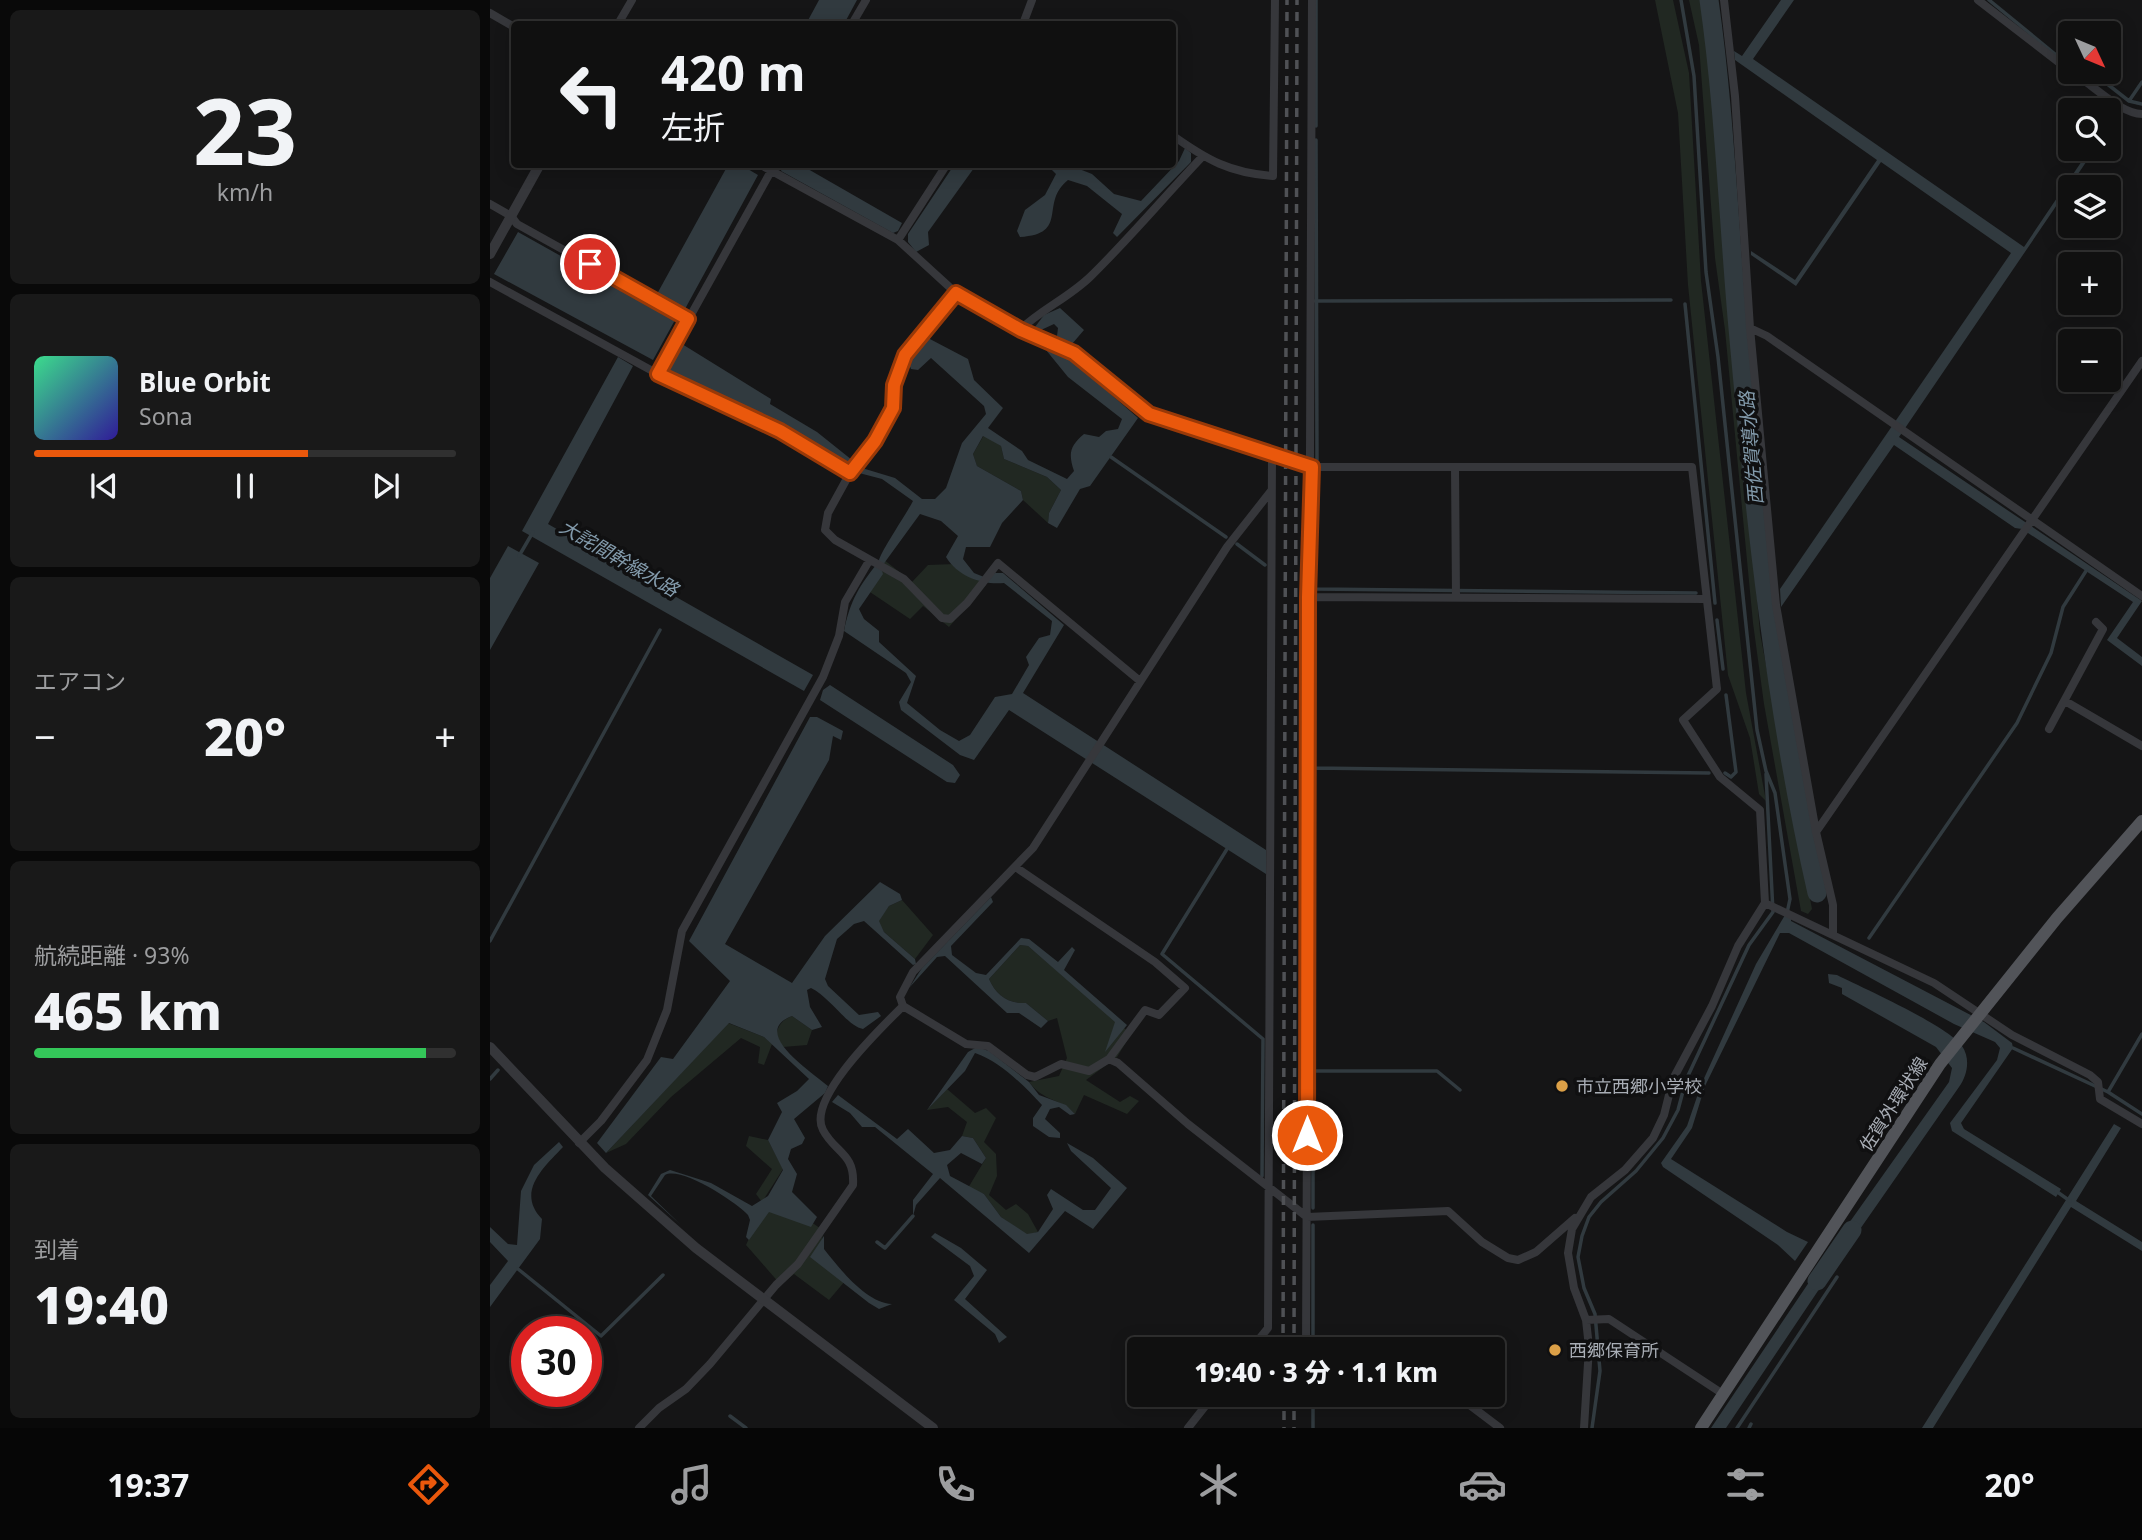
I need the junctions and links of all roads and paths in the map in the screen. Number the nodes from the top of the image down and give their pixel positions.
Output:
1 (632, 0) edge
2 (866, 0) edge
3 (1032, 0) edge
4 (1275, 0) edge
5 (1312, 0) edge
6 (1724, 0) edge
7 (1978, 0) edge
8 (490, 13) edge
9 (620, 21) edge
10 (854, 21) edge
11 (1024, 21) edge
12 (511, 25) edge
13 (2058, 62) edge
14 (2093, 84) edge
15 (2142, 114) edge
16 (1176, 138) edge
17 (1198, 154) junction
18 (538, 168) edge
19 (773, 168) edge
20 (944, 168) edge
21 (490, 204) edge
22 (511, 216) junction
23 (898, 240) junction
24 (491, 253) edge
25 (490, 282) edge
26 (956, 293) junction
27 (688, 319) junction
28 (1750, 328) junction
29 (1021, 330) junction
30 (2142, 362) edge
31 (658, 374) junction
32 (1272, 456) junction
33 (1312, 467) junction
34 (1455, 467) junction
35 (850, 473) junction
36 (1271, 491) junction
37 (2034, 521) junction
38 (869, 561) junction
39 (2142, 596) edge
40 (1308, 597) junction
41 (1456, 597) junction
42 (1705, 599) junction
43 (2096, 622) dead end
44 (1140, 681) junction
45 (2065, 701) junction
46 (2049, 729) dead end
47 (2142, 746) edge
48 (2142, 821) edge
49 (1816, 832) junction
50 (1017, 868) junction
51 (1765, 903) junction
52 (1833, 935) junction
53 (903, 1006) junction
54 (1980, 1011) junction
55 (490, 1047) edge
56 (1109, 1059) junction
57 (2142, 1124) edge
58 (579, 1143) junction
59 (1269, 1189) junction
60 (1577, 1216) junction
61 (1307, 1217) junction
62 (763, 1299) junction
63 (1586, 1320) junction
64 (1261, 1337) edge
65 (1306, 1337) edge
66 (1723, 1394) junction
67 (1205, 1407) edge
68 (1471, 1407) edge
69 (639, 1428) edge
70 (933, 1428) edge
71 (1188, 1428) edge
72 (1500, 1428) edge
73 (1584, 1428) edge
74 (1701, 1428) edge

1 - 9 street
2 - 10 street
3 - 11 street
4 - 17 street
5 - 33 street
6 - 28 street
7 - 13 street
8 - 12 street
14 - 15 street
16 - 17 street
17 - 29 street
18 - 22 street
19 - 23 street
19 - 27 street
20 - 23 street
21 - 22 street
22 - 24 street
22 - 27 street
23 - 26 street
25 - 31 street
26 - 29 street
26 - 35 street
27 - 31 street
28 - 37 street
28 - 49 street
29 - 32 street
30 - 37 street
31 - 35 street
32 - 33 street
32 - 36 street
33 - 34 street
33 - 40 street
34 - 41 street
34 - 42 street
35 - 38 street
36 - 44 street
36 - 59 street
37 - 39 street
37 - 49 street
38 - 44 street
38 - 58 street
40 - 41 street
40 - 61 street
41 - 42 street
42 - 51 street
43 - 45 street
44 - 50 street
45 - 46 street
45 - 47 street
48 - 54 main road, 佐賀外環状線
49 - 52 street
50 - 53 street
50 - 56 street
51 - 52 street
51 - 60 street
52 - 54 street
53 - 56 street
53 - 62 street
54 - 57 street
54 - 66 main road, 佐賀外環状線
55 - 58 street
56 - 59 street
58 - 62 street
59 - 61 street
59 - 64 street
60 - 61 street
60 - 63 street
61 - 65 street
62 - 69 street
62 - 70 street
63 - 66 street
63 - 73 street
66 - 74 main road, 佐賀外環状線
67 - 71 street
68 - 72 street

